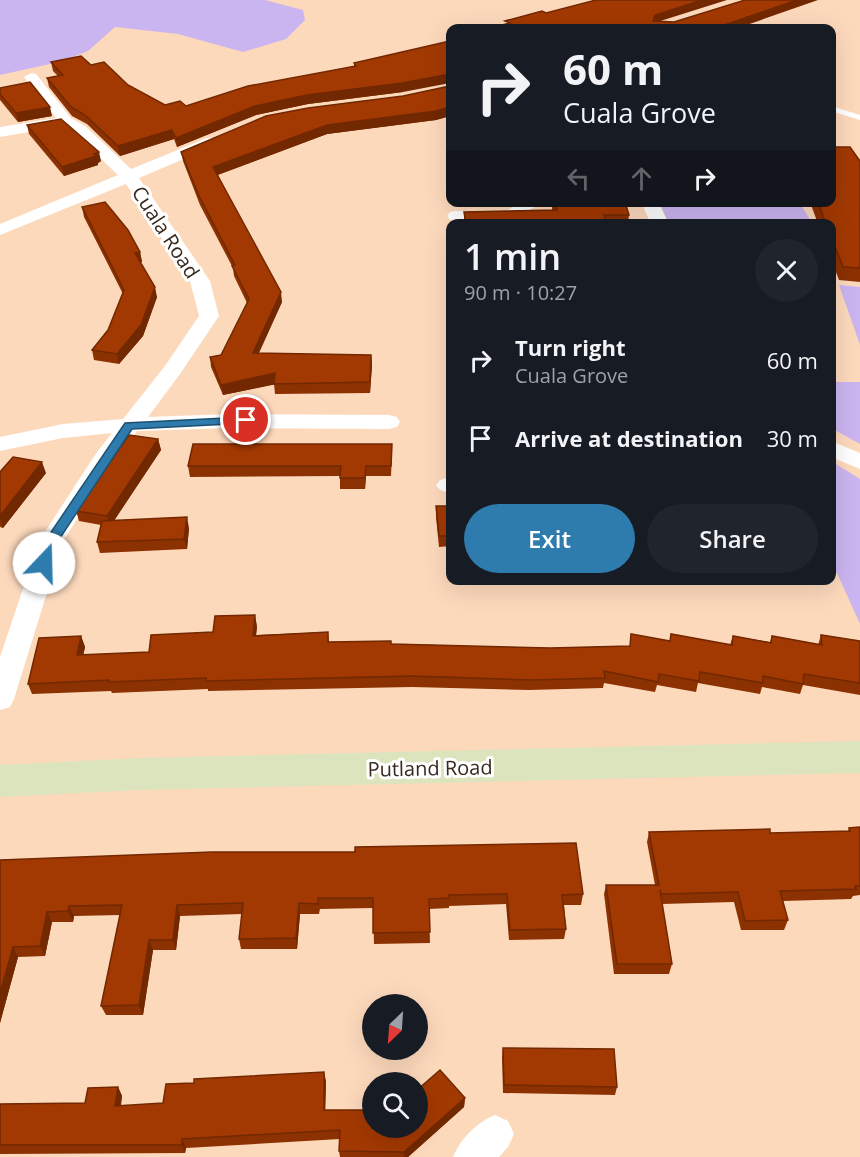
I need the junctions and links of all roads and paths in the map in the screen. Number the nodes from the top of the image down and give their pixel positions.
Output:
1 (31, 77) dead end
2 (836, 110) edge
3 (860, 118) edge
4 (66, 121) junction
5 (0, 132) edge
6 (232, 132) edge
7 (129, 176) junction
8 (526, 207) edge
9 (456, 216) dead end
10 (0, 230) edge
11 (389, 422) dead end
12 (129, 426) junction
13 (0, 444) edge
14 (836, 450) edge
15 (860, 462) edge
16 (0, 699) edge
17 (860, 757) edge
18 (0, 781) edge

1 - 4 street
2 - 3 lane
4 - 5 street
4 - 7 street
6 - 7 street
7 - 10 street
7 - 12 street, Cuala Road
8 - 9 street
11 - 12 street
12 - 13 street
12 - 16 street, Cuala Road
14 - 15 street
17 - 18 main road, Putland Road

